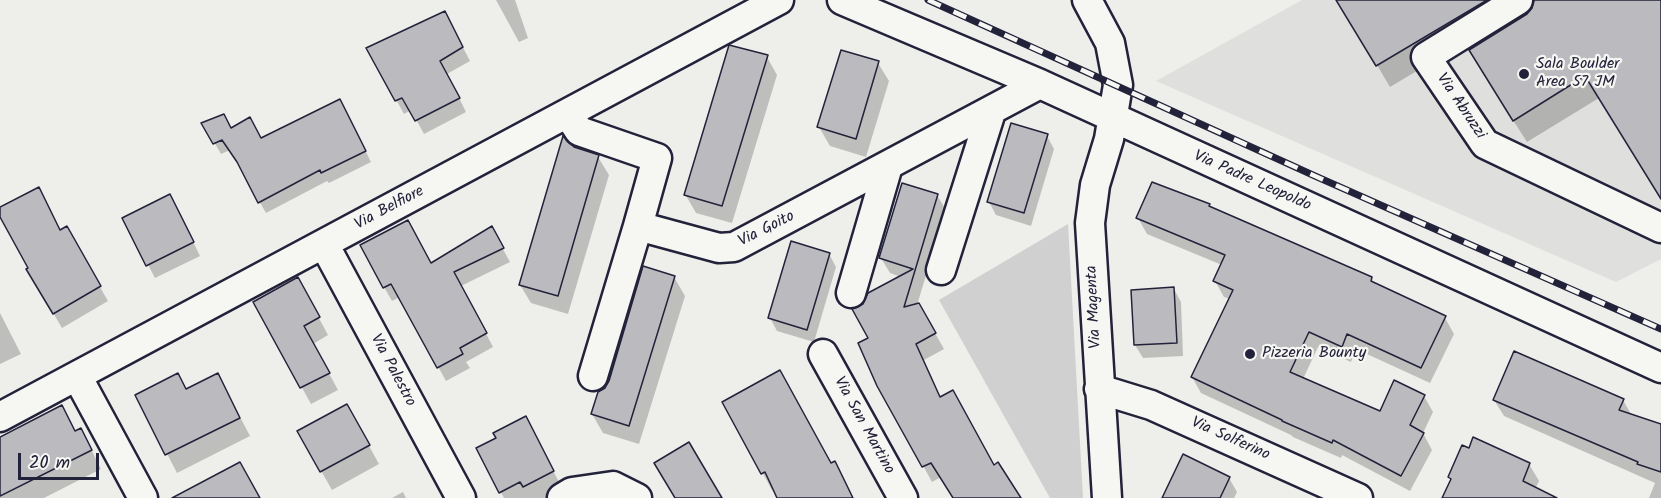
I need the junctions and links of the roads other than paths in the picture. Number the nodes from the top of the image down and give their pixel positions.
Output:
1 (779, 0) edge
2 (842, 0) edge
3 (1086, 0) edge
4 (1518, 0) edge
5 (1040, 84) junction
6 (991, 112) junction
7 (568, 114) junction
8 (1113, 119) junction
9 (888, 166) junction
10 (638, 226) junction
11 (1661, 228) edge
12 (324, 244) junction
13 (941, 270) dead end
14 (850, 293) dead end
15 (823, 354) dead end
16 (1661, 368) edge
17 (77, 376) junction
18 (593, 376) dead end
19 (1099, 389) junction
20 (0, 417) edge
21 (625, 492) edge
22 (143, 498) edge
23 (461, 498) edge
24 (562, 498) edge
25 (903, 498) edge
26 (1107, 498) edge
27 (1358, 498) edge

1 - 7 street, Via Belfiore
2 - 5 street, Via Padre Leopoldo
3 - 8 street, Via Magenta
4 - 11 street, Via Abruzzi
5 - 6 street, Via Goito
5 - 8 street, Via Padre Leopoldo
6 - 9 street, Via Goito
6 - 13 street
7 - 10 street
7 - 12 street, Via Belfiore
8 - 16 street, Via Padre Leopoldo
8 - 19 street, Via Magenta
9 - 10 street, Via Goito
9 - 14 street
10 - 18 street
12 - 17 street, Via Belfiore
12 - 23 street, Via Palestro
15 - 25 street, Via San Martino
17 - 20 street, Via Belfiore
17 - 22 street
19 - 26 street, Via Magenta
19 - 27 street, Via Solferino
21 - 24 street

